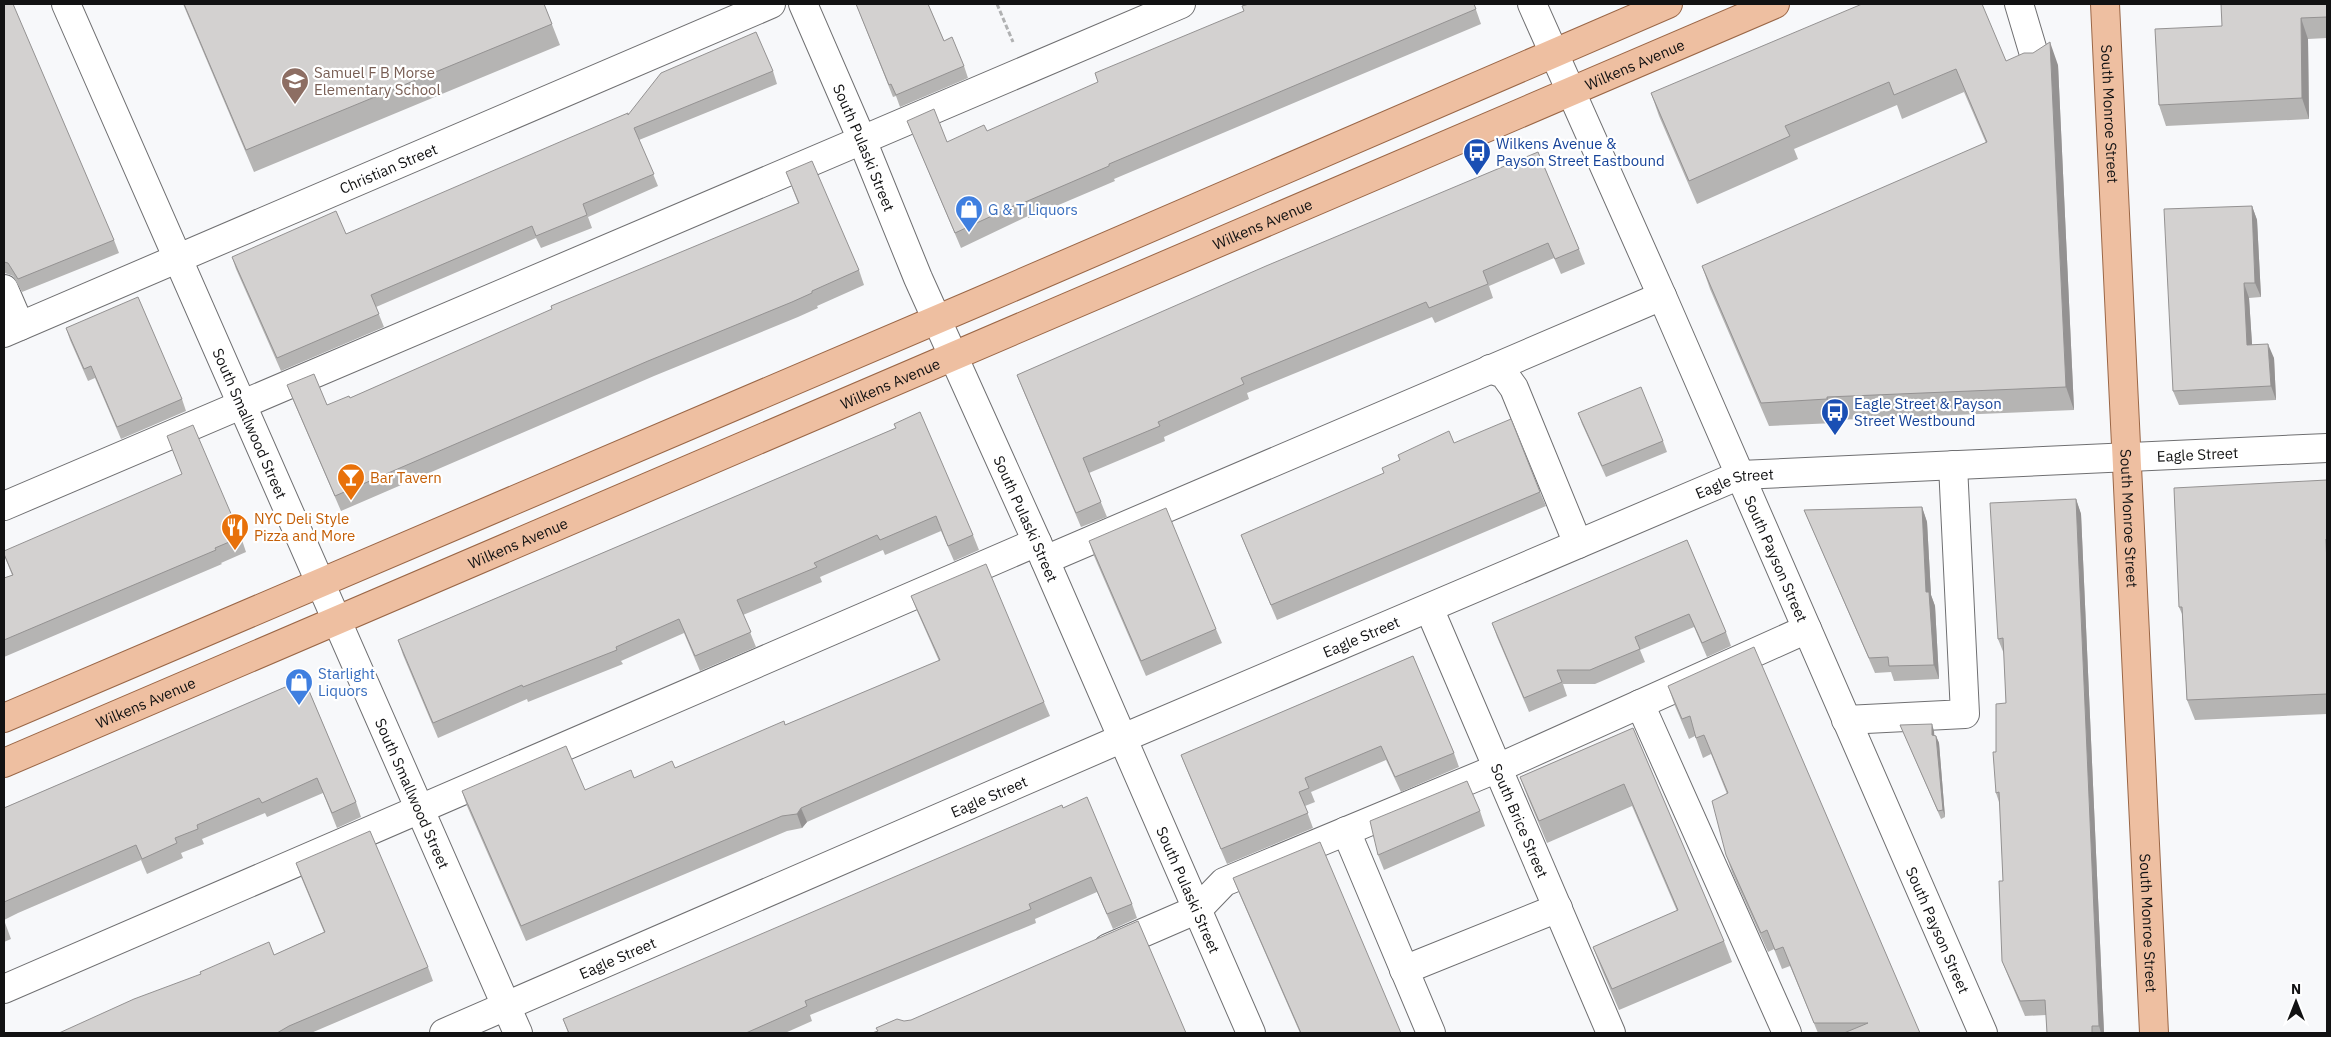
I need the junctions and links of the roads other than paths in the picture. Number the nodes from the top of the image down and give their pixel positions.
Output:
1 (66, 4) edge
2 (771, 4) edge
3 (803, 4) edge
4 (1181, 4) edge
5 (1532, 4) edge
6 (1668, 4) edge
7 (1775, 4) edge
8 (2019, 4) edge
9 (2105, 4) edge
10 (1554, 52) junction
11 (2036, 61) edge
12 (1571, 90) junction
13 (862, 140) junction
14 (178, 258) junction
15 (4, 289) edge
16 (1662, 296) junction
17 (937, 320) junction
18 (12, 329) edge
19 (954, 356) junction
20 (1490, 369) junction
21 (241, 404) junction
22 (2327, 448) edge
23 (2127, 457) junction
24 (1953, 465) junction
25 (1740, 475) junction
26 (4, 506) edge
27 (1578, 544) junction
28 (1041, 551) junction
29 (321, 584) junction
30 (1430, 608) junction
31 (336, 619) junction
32 (1807, 629) junction
33 (1640, 704) junction
34 (4, 718) edge
35 (1846, 720) junction
36 (1123, 738) junction
37 (4, 763) edge
38 (1498, 768) junction
39 (420, 810) junction
40 (1346, 831) junction
41 (1558, 908) junction
42 (1198, 909) junction
43 (1086, 958) edge
44 (1404, 970) junction
45 (4, 989) edge
46 (506, 1006) junction
47 (444, 1033) edge
48 (518, 1033) edge
49 (1251, 1033) edge
50 (1431, 1033) edge
51 (1611, 1033) edge
52 (1788, 1033) edge
53 (1983, 1033) edge
54 (2154, 1033) edge

1 - 14 street, South Smallwood Street
2 - 14 street, Christian Street
3 - 13 street, South Pulaski Street
4 - 13 street
5 - 10 street, South Payson Street
6 - 10 main road
7 - 12 main road, Wilkens Avenue
8 - 11 street
9 - 23 main road, South Monroe Street
10 - 12 street, South Payson Street
10 - 17 main road
12 - 16 street, South Payson Street
12 - 19 main road, Wilkens Avenue
13 - 17 street, South Pulaski Street
13 - 21 street
14 - 18 street, Christian Street
14 - 21 street, South Smallwood Street
15 - 18 street
16 - 20 street
16 - 25 street, South Payson Street
17 - 19 street, South Pulaski Street
17 - 29 main road
19 - 28 street, South Pulaski Street
19 - 31 main road, Wilkens Avenue
20 - 27 street
20 - 28 street
21 - 26 street
21 - 29 street, South Smallwood Street
22 - 23 street, Eagle Street
23 - 24 street, Eagle Street
23 - 54 main road, South Monroe Street
24 - 25 street, Eagle Street
24 - 35 street
25 - 27 street, Eagle Street
25 - 32 street, South Payson Street
27 - 30 street, Eagle Street
28 - 36 street, South Pulaski Street
28 - 39 street
29 - 31 street, South Smallwood Street
29 - 34 main road
30 - 36 street, Eagle Street
30 - 38 street, South Brice Street
31 - 37 main road, Wilkens Avenue
31 - 39 street, South Smallwood Street
32 - 33 street
32 - 35 street, South Payson Street
33 - 38 street
33 - 52 street
35 - 53 street, South Payson Street
36 - 42 street, South Pulaski Street
36 - 46 street, Eagle Street
38 - 40 street
38 - 41 street, South Brice Street
39 - 45 street
39 - 46 street, South Smallwood Street
40 - 42 street
40 - 44 street
41 - 44 street
41 - 51 street, South Brice Street
42 - 43 street
42 - 49 street, South Pulaski Street
44 - 50 street
46 - 47 street, Eagle Street
46 - 48 street, South Smallwood Street

